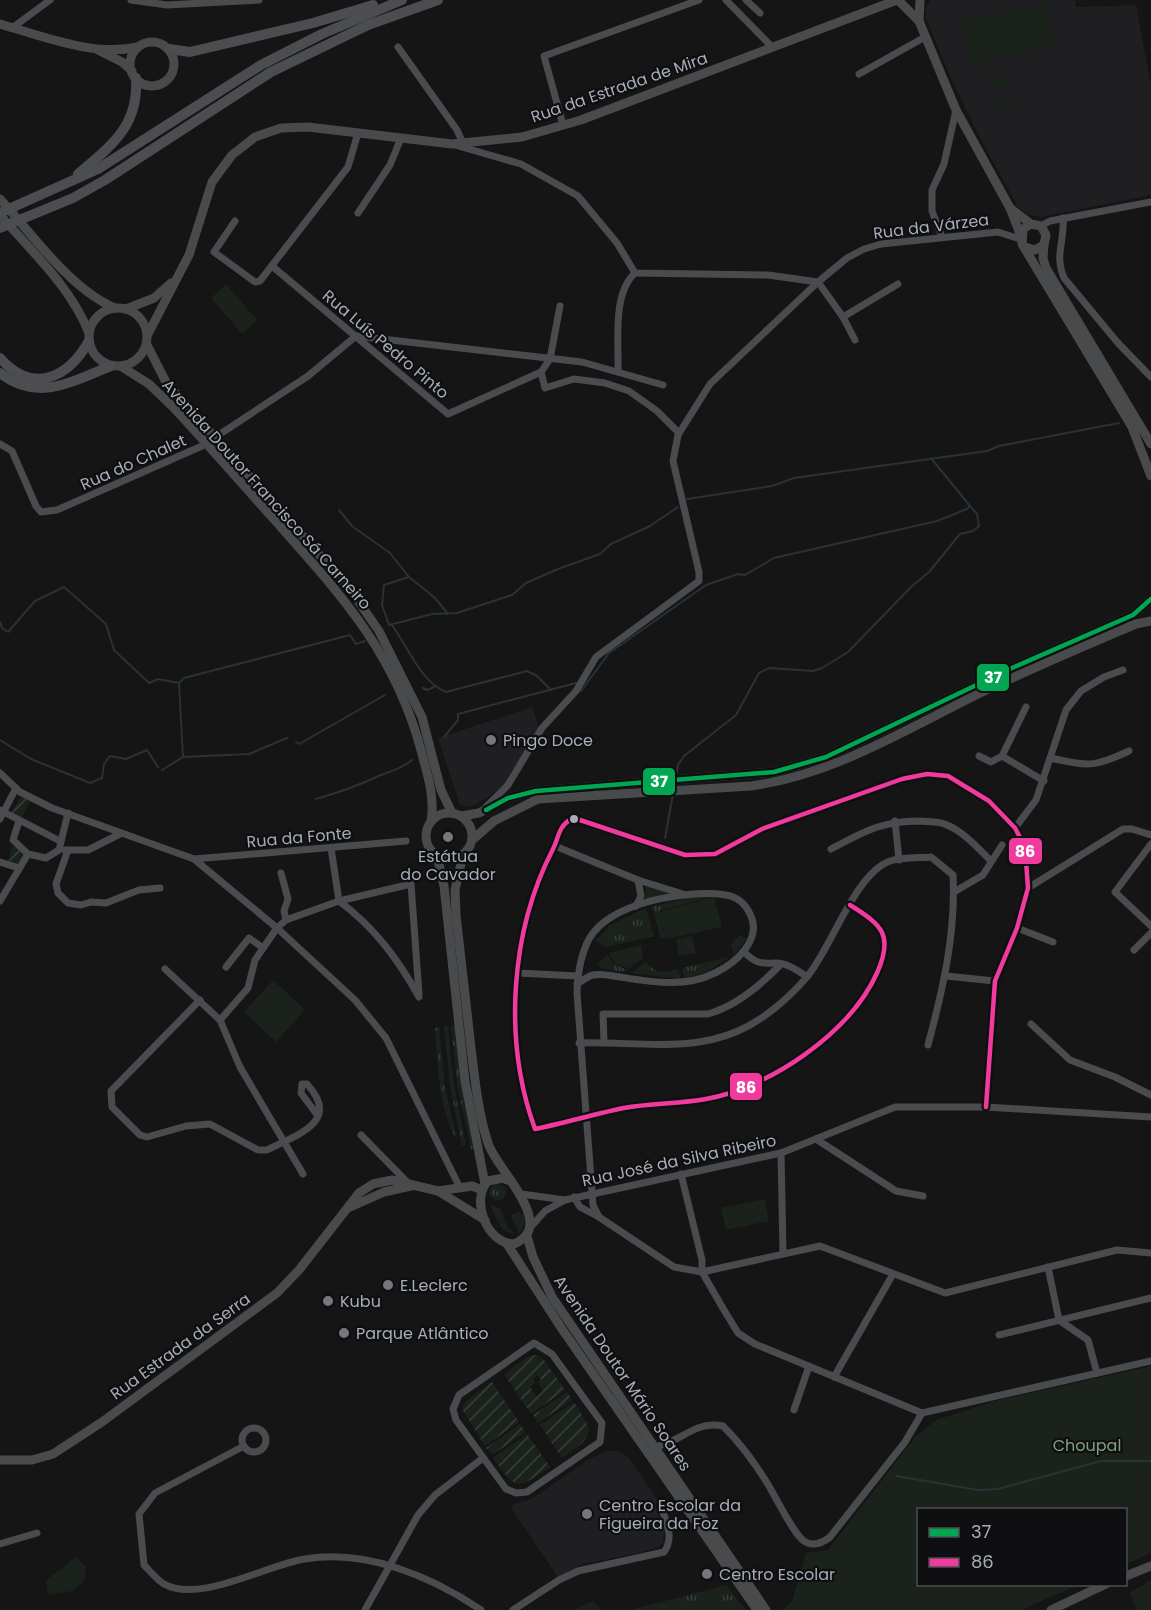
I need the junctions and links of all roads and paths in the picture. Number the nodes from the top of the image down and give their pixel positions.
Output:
1 (50, 0) edge
2 (132, 0) edge
3 (259, 0) edge
4 (393, 0) edge
5 (402, 0) edge
6 (438, 0) edge
7 (699, 0) edge
8 (726, 0) edge
9 (746, 0) edge
10 (898, 0) edge
11 (920, 0) edge
12 (236, 1) edge
13 (760, 13) dead end
14 (919, 21) junction
15 (0, 24) edge
16 (12, 28) junction
17 (926, 37) junction
18 (138, 47) junction
19 (398, 47) dead end
20 (772, 47) junction
21 (93, 48) junction
22 (169, 49) junction
23 (134, 74) junction
24 (859, 74) dead end
25 (956, 110) junction
26 (563, 125) junction
27 (358, 133) junction
28 (401, 138) junction
29 (463, 143) junction
30 (452, 144) junction
31 (67, 184) junction
32 (0, 199) edge
33 (1151, 202) edge
34 (1010, 208) junction
35 (38, 212) junction
36 (358, 213) dead end
37 (0, 214) edge
38 (1063, 218) junction
39 (235, 220) dead end
40 (1036, 225) junction
41 (0, 228) edge
42 (0, 235) edge
43 (942, 237) junction
44 (1022, 240) junction
45 (1044, 245) junction
46 (272, 266) junction
47 (635, 273) junction
48 (177, 277) junction
49 (818, 282) junction
50 (898, 284) dead end
51 (560, 306) dead end
52 (115, 308) junction
53 (126, 309) junction
54 (843, 316) junction
55 (147, 334) junction
56 (356, 336) junction
57 (89, 337) junction
58 (855, 340) dead end
59 (147, 345) junction
60 (0, 358) edge
61 (550, 359) junction
62 (116, 366) junction
63 (618, 371) junction
64 (541, 372) junction
65 (0, 373) edge
66 (1151, 377) edge
67 (663, 385) dead end
68 (195, 423) junction
69 (679, 433) junction
70 (0, 444) edge
71 (1151, 444) edge
72 (216, 447) junction
73 (1151, 476) edge
74 (1151, 599) edge
75 (1151, 621) edge
76 (1123, 670) dead end
77 (1026, 706) dead end
78 (1129, 751) dead end
79 (979, 756) dead end
80 (1002, 756) junction
81 (1051, 758) junction
82 (0, 773) edge
83 (1044, 781) junction
84 (16, 788) junction
85 (68, 813) junction
86 (479, 813) junction
87 (2, 814) edge
88 (457, 815) junction
89 (19, 821) junction
90 (431, 821) junction
91 (895, 821) junction
92 (1015, 828) junction
93 (120, 834) junction
94 (1151, 835) edge
95 (472, 840) junction
96 (60, 841) junction
97 (406, 841) dead end
98 (1151, 844) edge
99 (1002, 845) dead end
100 (555, 846) junction
101 (331, 848) junction
102 (831, 849) dead end
103 (59, 850) junction
104 (68, 850) junction
105 (28, 854) junction
106 (463, 855) junction
107 (437, 856) junction
108 (194, 859) junction
109 (899, 860) junction
110 (991, 861) junction
111 (0, 862) edge
112 (19, 868) junction
113 (281, 873) dead end
114 (638, 880) junction
115 (160, 888) dead end
116 (1028, 888) junction
117 (954, 892) junction
118 (682, 894) junction
119 (0, 901) edge
120 (339, 901) junction
121 (850, 905) junction
122 (636, 906) junction
123 (286, 920) junction
124 (1151, 927) edge
125 (277, 928) junction
126 (1017, 928) junction
127 (1151, 933) edge
128 (1053, 942) dead end
129 (263, 948) junction
130 (1134, 950) dead end
131 (744, 952) junction
132 (781, 964) junction
133 (226, 967) dead end
134 (165, 969) dead end
135 (517, 973) junction
136 (946, 976) junction
137 (807, 977) junction
138 (578, 980) junction
139 (995, 981) junction
140 (200, 1000) junction
141 (220, 1020) junction
142 (1030, 1024) dead end
143 (604, 1042) junction
144 (579, 1043) junction
145 (928, 1044) dead end
146 (1151, 1095) edge
147 (986, 1107) junction
148 (318, 1116) dead end
149 (1151, 1117) edge
150 (587, 1119) junction
151 (362, 1135) dead end
152 (816, 1139) junction
153 (283, 1142) junction
154 (781, 1153) junction
155 (303, 1174) dead end
156 (681, 1174) junction
157 (510, 1181) junction
158 (411, 1184) junction
159 (483, 1187) junction
160 (460, 1188) junction
161 (438, 1191) junction
162 (592, 1192) junction
163 (521, 1194) junction
164 (923, 1196) dead end
165 (574, 1197) junction
166 (565, 1200) junction
167 (599, 1217) junction
168 (485, 1220) junction
169 (528, 1232) junction
170 (507, 1244) junction
171 (783, 1253) junction
172 (1151, 1253) edge
173 (1048, 1267) junction
174 (702, 1272) junction
175 (894, 1274) junction
176 (1151, 1298) edge
177 (1059, 1320) junction
178 (999, 1335) dead end
179 (1151, 1361) edge
180 (809, 1366) junction
181 (1097, 1373) junction
182 (834, 1377) junction
183 (794, 1410) dead end
184 (922, 1413) junction
185 (243, 1446) dead end
186 (654, 1447) junction
187 (483, 1458) junction
188 (0, 1460) edge
189 (670, 1505) dead end
190 (37, 1533) dead end
191 (0, 1544) edge
192 (1151, 1566) edge
193 (391, 1567) junction
194 (1127, 1575) edge
195 (1102, 1586) edge
196 (365, 1610) edge
197 (481, 1610) edge
198 (513, 1610) edge
199 (757, 1610) edge
200 (766, 1610) edge
201 (1051, 1610) edge

1 - 16 street
2 - 12 street
3 - 12 street
4 - 22 main road
5 - 31 main road
6 - 35 main road
7 - 26 street
8 - 20 street
9 - 13 street
10 - 14 main road
10 - 20 main road, Rua da Estrada de Mira
11 - 14 main road
14 - 17 main road
15 - 16 main road
16 - 21 main road
17 - 24 street
17 - 25 main road
18 - 21 main road
18 - 22 main road
18 - 23 main road
19 - 29 street
20 - 26 main road, Rua da Estrada de Mira
21 - 23 main road
22 - 23 main road
23 - 31 main road
25 - 34 main road
25 - 43 street
26 - 29 main road, Rua da Estrada de Mira
27 - 28 main road, Rua da Estrada de Mira
27 - 46 street
27 - 48 main road, Rua da Estrada de Mira
28 - 30 main road, Rua da Estrada de Mira
28 - 36 street
29 - 30 main road, Rua da Estrada de Mira
30 - 47 street
31 - 37 main road
32 - 52 main road
33 - 38 street
34 - 40 main road
34 - 44 main road
35 - 41 main road
35 - 42 main road
37 - 57 main road
38 - 40 street
38 - 66 street
39 - 46 street
40 - 44 main road
40 - 45 main road
43 - 44 street, Rua da Várzea
43 - 49 street, Rua da Várzea
44 - 45 main road
44 - 73 main road
45 - 71 main road
46 - 56 street, Rua Luís Pedro Pinto
47 - 49 street
47 - 63 street
48 - 53 main road, Rua da Estrada de Mira
48 - 55 main road, Rua da Estrada de Mira
49 - 54 street
49 - 69 street, Rua da Várzea
50 - 54 street
51 - 61 street
52 - 53 main road
52 - 57 main road
53 - 55 main road
54 - 58 street
55 - 59 main road
56 - 61 street
56 - 64 street, Rua Luís Pedro Pinto
56 - 70 street, Rua do Chalet
57 - 60 main road
57 - 62 main road
59 - 62 main road
59 - 68 main road, Avenida Doutor Francisco Sá Carneiro
61 - 63 street
61 - 64 street
62 - 65 main road
62 - 68 main road, Avenida Doutor Francisco Sá Carneiro
63 - 67 street
64 - 69 street
68 - 72 main road, Avenida Doutor Francisco Sá Carneiro
69 - 86 street, Rua da Várzea
72 - 88 main road, Avenida Doutor Francisco Sá Carneiro
72 - 90 main road, Avenida Doutor Francisco Sá Carneiro
74 - 86 main road
75 - 95 main road
76 - 81 street
77 - 80 street
78 - 81 street
79 - 80 street
80 - 83 street
81 - 83 street
82 - 84 street
83 - 92 street
84 - 85 street
84 - 87 street
85 - 93 street
85 - 96 street
86 - 88 main road
87 - 89 street
88 - 90 main road
88 - 95 main road
89 - 96 street
89 - 105 street
90 - 107 main road
91 - 102 street
91 - 109 street
91 - 110 street
92 - 100 street
92 - 116 street
93 - 104 street
93 - 108 street
94 - 116 street
95 - 106 main road
96 - 103 street
97 - 101 street, Rua da Fonte
98 - 124 street
99 - 110 street
100 - 114 street
100 - 135 street
101 - 108 street, Rua da Fonte
101 - 120 street
103 - 104 street
103 - 105 street
104 - 115 street
105 - 112 street
106 - 107 main road
106 - 157 main road
107 - 159 main road
108 - 125 street
109 - 117 street
109 - 121 street
110 - 117 street
111 - 112 street
112 - 119 street
113 - 123 street
114 - 118 street
114 - 122 street
116 - 126 street
117 - 136 street
118 - 122 street
118 - 131 street
120 - 120 street
120 - 123 street
121 - 137 street
121 - 150 street
122 - 138 street
123 - 125 street
125 - 129 street
125 - 160 street
126 - 128 street
126 - 139 street
127 - 130 street
129 - 133 street
129 - 141 street
131 - 132 street
131 - 138 street
132 - 137 street
132 - 143 street
134 - 140 street
135 - 138 street
135 - 150 street
136 - 139 street
136 - 145 street
137 - 143 street
138 - 144 street
139 - 147 street
140 - 141 street
140 - 153 street
141 - 153 street
142 - 146 street
143 - 144 street
144 - 150 street
147 - 149 street, Rua José da Silva Ribeiro
147 - 152 street, Rua José da Silva Ribeiro
148 - 153 street
150 - 162 street
151 - 158 street
152 - 154 street, Rua José da Silva Ribeiro
152 - 164 street
153 - 155 street
154 - 156 street, Rua José da Silva Ribeiro
154 - 171 street
156 - 162 street, Rua José da Silva Ribeiro
156 - 174 street
157 - 159 main road
157 - 163 main road
158 - 161 main road, Rua Estrada da Serra
158 - 188 main road, Rua Estrada da Serra
159 - 160 main road
159 - 168 main road
160 - 161 main road
161 - 168 main road
162 - 165 street, Rua José da Silva Ribeiro
162 - 167 street
163 - 166 street, Rua José da Silva Ribeiro
163 - 169 main road
165 - 166 street, Rua José da Silva Ribeiro
165 - 167 street
166 - 169 street, Rua José da Silva Ribeiro
167 - 174 street
168 - 170 main road
169 - 170 main road
169 - 186 main road, Avenida Doutor Mário Soares
170 - 199 main road, Avenida Doutor Mário Soares
171 - 174 street
171 - 175 street
172 - 173 street
173 - 175 street
173 - 177 street
174 - 180 street
175 - 182 street
176 - 177 street
177 - 178 street
177 - 181 street
179 - 181 street
180 - 182 street
180 - 183 street
181 - 184 street
182 - 184 street
184 - 186 street
185 - 193 street
186 - 200 main road, Avenida Doutor Mário Soares
187 - 187 street
187 - 193 street
189 - 198 street
190 - 191 street
192 - 194 main road
193 - 196 street
193 - 197 street
195 - 201 main road

